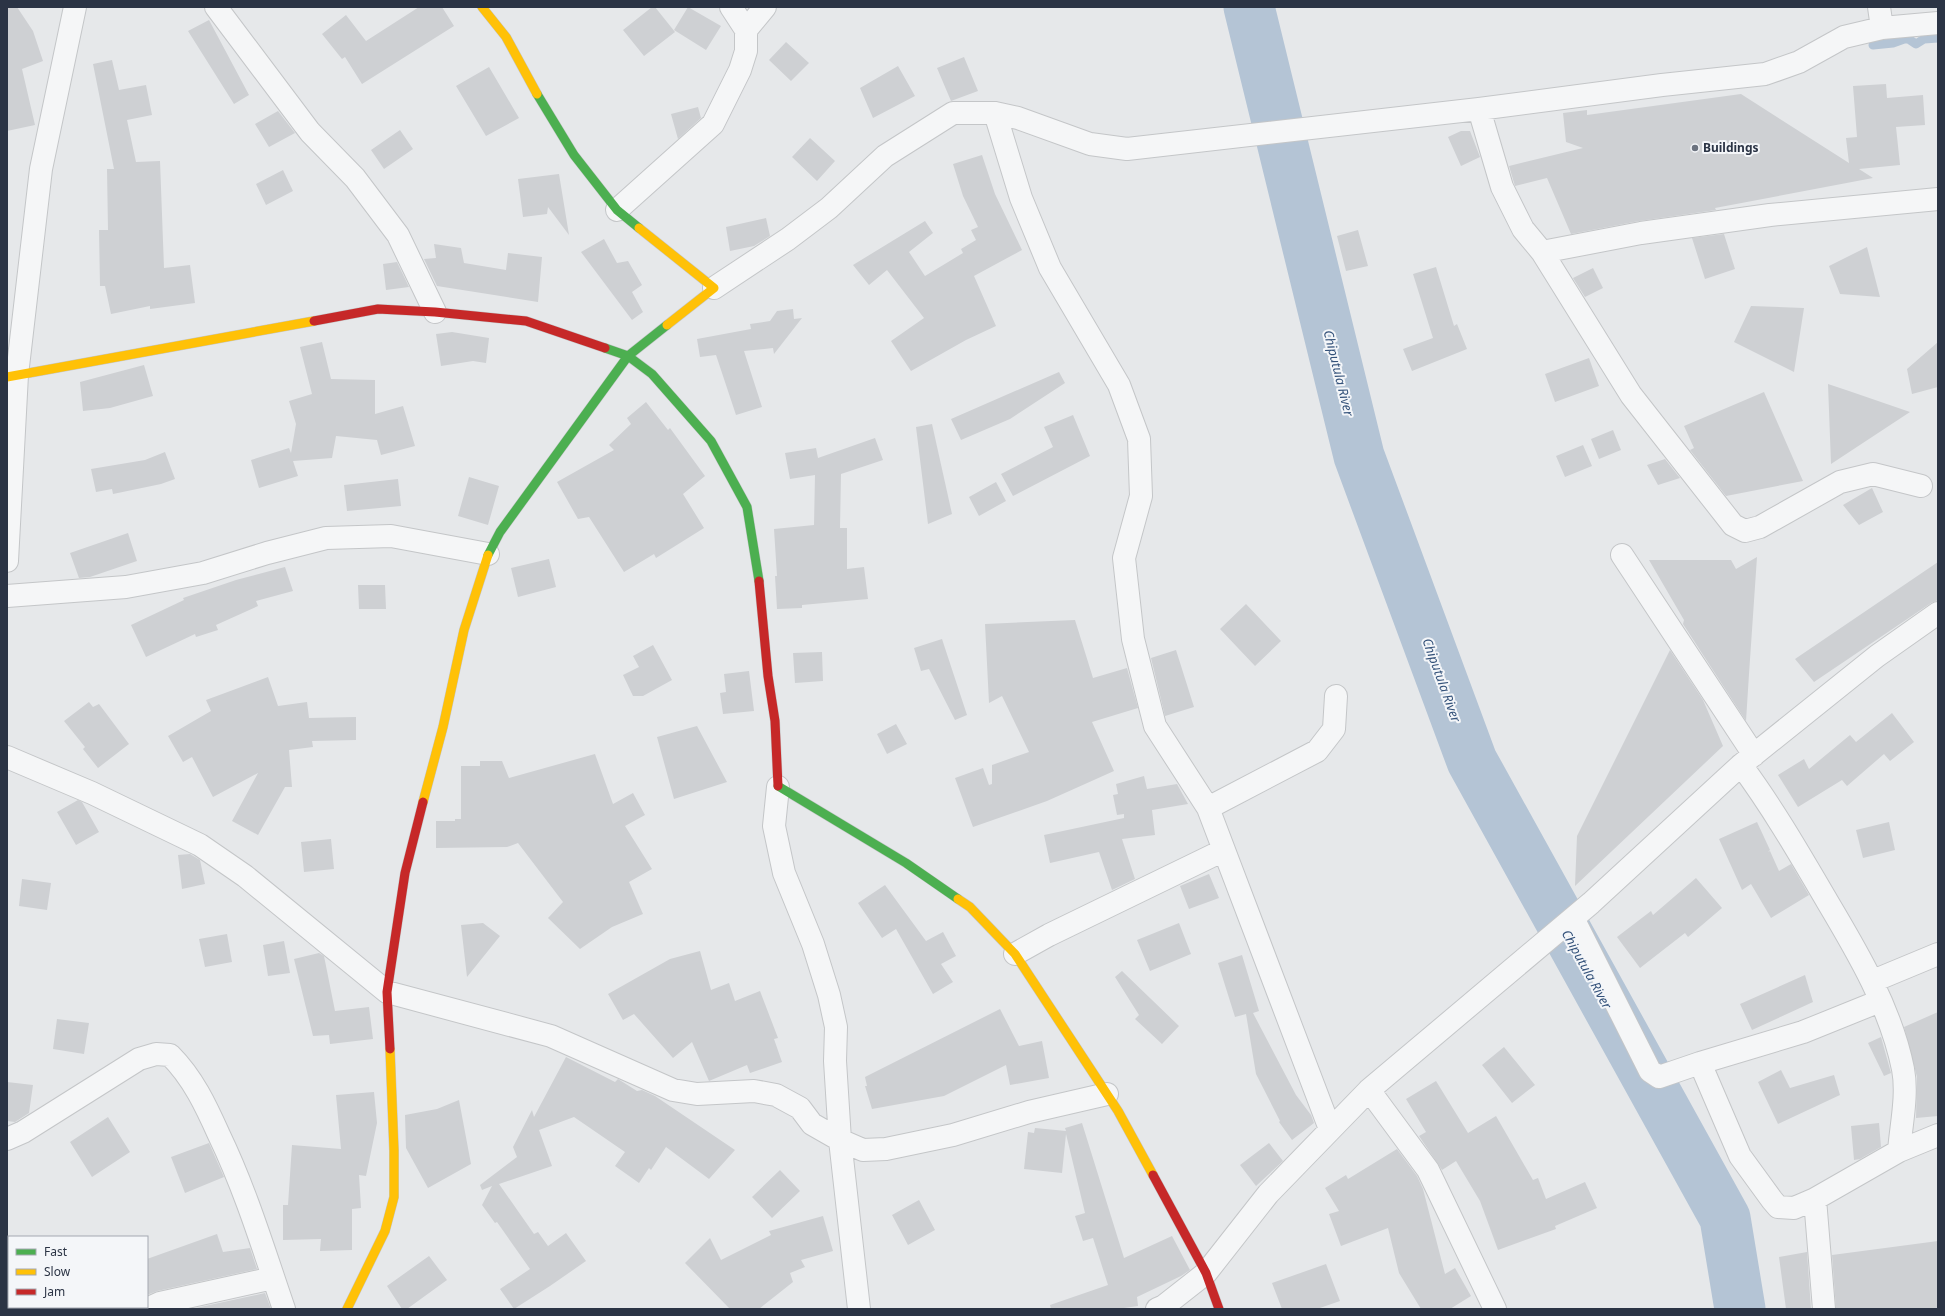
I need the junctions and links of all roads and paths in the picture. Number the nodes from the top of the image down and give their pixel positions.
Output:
1 (75, 7) edge
2 (216, 7) edge
3 (482, 7) edge
4 (731, 7) edge
5 (765, 7) edge
6 (1880, 17) edge
7 (1938, 23) edge
8 (746, 30) junction
9 (1479, 109) junction
10 (995, 113) junction
11 (1938, 199) edge
12 (617, 210) junction
13 (1542, 252) junction
14 (714, 288) junction
15 (435, 312) junction
16 (628, 356) junction
17 (12, 376) edge
18 (1921, 486) dead end
19 (488, 554) junction
20 (1622, 555) dead end
21 (7, 561) edge
22 (7, 596) edge
23 (1938, 613) edge
24 (1336, 696) dead end
25 (7, 757) edge
26 (1748, 760) junction
27 (778, 787) junction
28 (1208, 808) junction
29 (1224, 850) junction
30 (1571, 919) junction
31 (1015, 954) junction
32 (1938, 954) edge
33 (1876, 991) junction
34 (387, 992) junction
35 (1700, 1062) junction
36 (1369, 1090) junction
37 (1106, 1094) junction
38 (1330, 1129) junction
39 (1938, 1134) edge
40 (7, 1139) edge
41 (840, 1140) junction
42 (1899, 1151) junction
43 (1815, 1199) junction
44 (1206, 1273) junction
45 (273, 1278) junction
46 (146, 1309) edge
47 (284, 1309) edge
48 (347, 1309) edge
49 (859, 1309) edge
50 (1157, 1309) edge
51 (1220, 1309) edge
52 (1495, 1309) edge
53 (1824, 1309) edge

1 - 17 street
2 - 15 street
3 - 12 street
4 - 8 street
5 - 8 street
6 - 7 street
6 - 9 street
8 - 12 street
9 - 10 street
9 - 13 street
10 - 14 street
10 - 28 street
11 - 13 street
12 - 14 street
13 - 18 street
14 - 16 street
15 - 16 street
15 - 17 street
16 - 19 street
16 - 27 street
17 - 21 street
19 - 22 street
19 - 34 street
20 - 26 street
23 - 26 street
24 - 28 street
25 - 34 street
26 - 30 street
26 - 33 street
27 - 31 street
27 - 41 street
28 - 29 street
29 - 31 street
29 - 38 street
30 - 35 street
30 - 36 street
31 - 37 street
32 - 33 street
33 - 35 street
33 - 42 street
34 - 41 street
34 - 48 street
35 - 43 street
36 - 38 street
36 - 52 street
37 - 41 street
37 - 44 street
38 - 44 street
39 - 42 street
40 - 45 street
41 - 49 street
42 - 43 street
43 - 53 street
44 - 50 street
44 - 51 street
45 - 46 street
45 - 47 street

